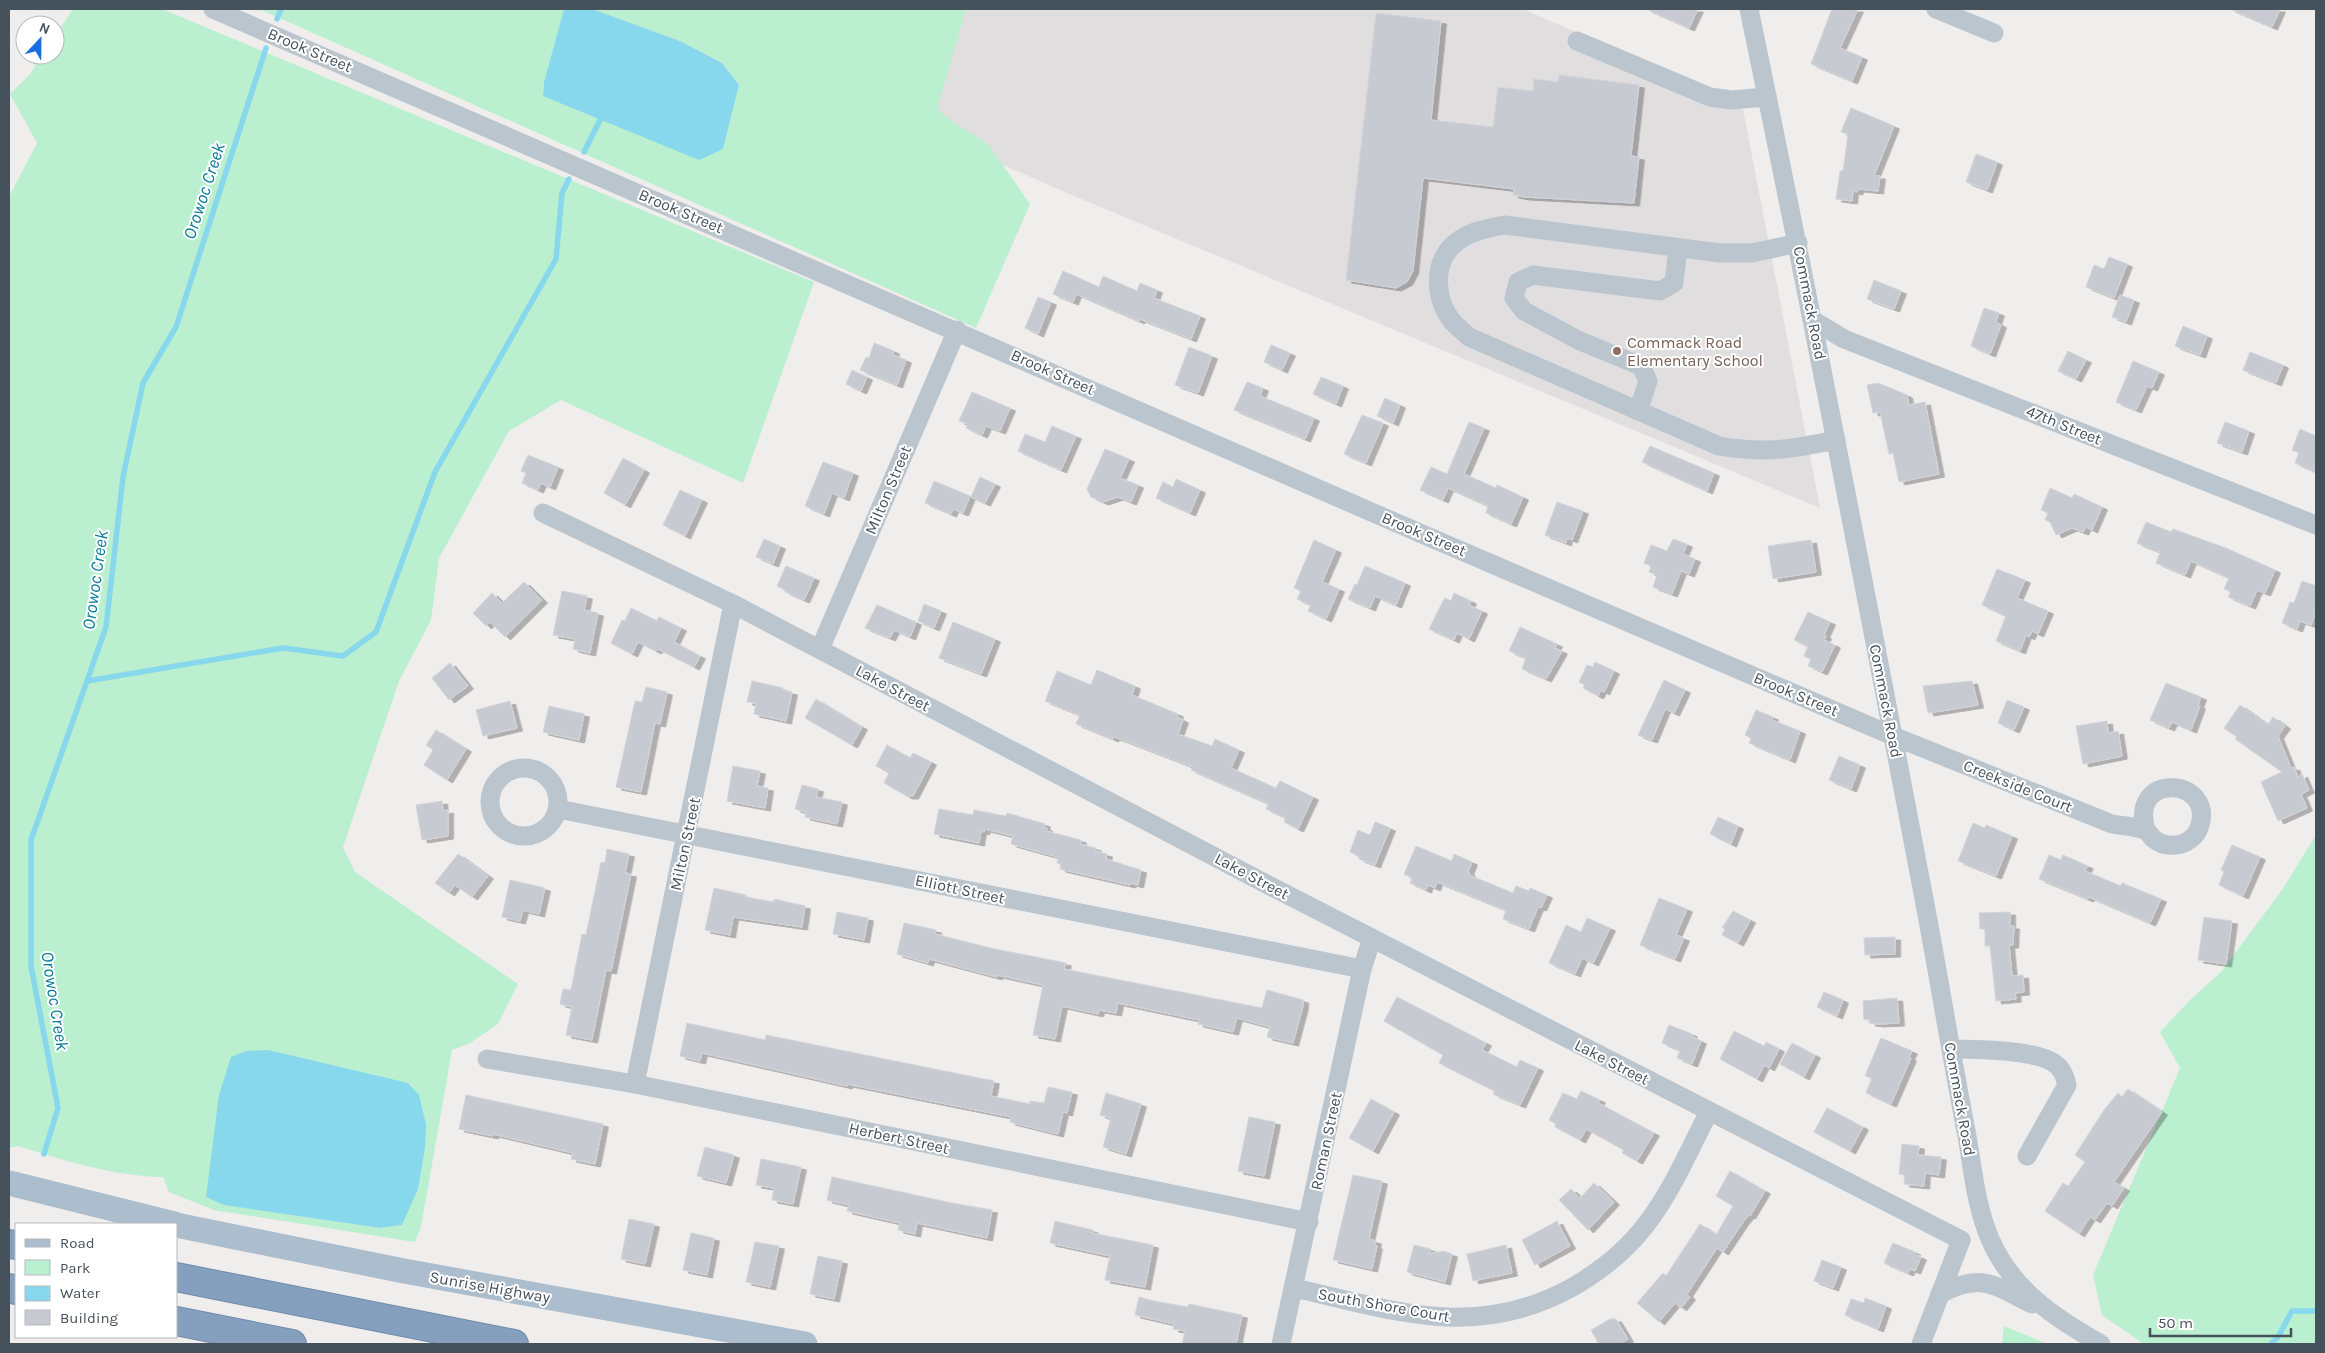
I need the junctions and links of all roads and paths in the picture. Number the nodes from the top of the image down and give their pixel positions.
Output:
1 (213, 9) edge
2 (1749, 9) edge
3 (1936, 9) edge
4 (1994, 33) dead end
5 (1577, 41) dead end
6 (1767, 97) junction
7 (1798, 243) junction
8 (1678, 248) junction
9 (1814, 321) junction
10 (957, 330) junction
11 (1638, 411) junction
12 (1836, 440) junction
13 (542, 513) dead end
14 (2316, 525) edge
15 (733, 604) junction
16 (820, 649) junction
17 (1893, 736) junction
18 (558, 809) dead end
19 (2146, 830) dead end
20 (687, 833) junction
21 (1372, 938) junction
22 (1362, 969) junction
23 (1951, 1049) junction
24 (487, 1059) dead end
25 (635, 1084) junction
26 (1709, 1112) junction
27 (2027, 1156) dead end
28 (9, 1183) edge
29 (1309, 1222) junction
30 (171, 1223) edge
31 (178, 1225) edge
32 (1987, 1231) junction
33 (1961, 1240) junction
34 (178, 1277) edge
35 (1294, 1288) junction
36 (1940, 1294) junction
37 (2045, 1310) junction
38 (178, 1321) edge
39 (292, 1344) edge
40 (514, 1344) edge
41 (805, 1344) edge
42 (1281, 1344) edge
43 (1921, 1344) edge
44 (2101, 1344) edge

1 - 10 street, Brook Street
2 - 6 street, Commack Road
3 - 4 street
5 - 6 street
6 - 7 street, Commack Road
7 - 8 street
7 - 9 street, Commack Road
8 - 11 street
8 - 11 street
9 - 12 street, Commack Road
9 - 14 street, 47th Street
10 - 16 street, Milton Street
10 - 17 street, Brook Street
11 - 12 street
12 - 17 street, Commack Road
13 - 15 street, Lake Street
15 - 16 street, Lake Street
15 - 20 street, Milton Street
16 - 21 street, Lake Street
17 - 19 street, Creekside Court
17 - 23 street, Commack Road
18 - 20 street, Elliott Street
20 - 22 street, Elliott Street
20 - 25 street, Milton Street
21 - 22 street, Roman Street
21 - 26 street, Lake Street
22 - 29 street, Roman Street
23 - 27 street
23 - 32 street, Commack Road
24 - 25 street, Herbert Street
25 - 29 street, Herbert Street
26 - 33 street, Lake Street
26 - 35 street, South Shore Court
28 - 30 main road, Sunrise Highway
29 - 35 street, Roman Street
31 - 41 main road, Sunrise Highway
32 - 33 street
32 - 37 street, Commack Road
33 - 36 street
34 - 40 highway
35 - 42 street, Roman Street
36 - 37 street
36 - 43 street
37 - 44 street, Commack Road
38 - 39 highway

